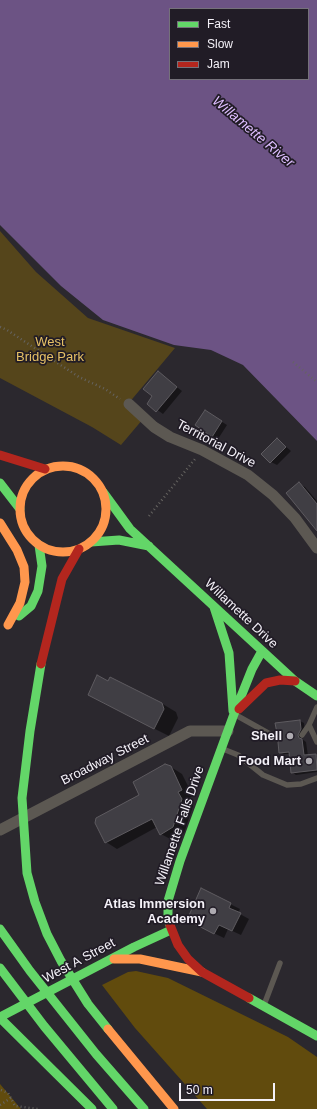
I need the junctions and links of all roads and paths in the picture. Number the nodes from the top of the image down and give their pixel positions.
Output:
1 (0, 327) edge
2 (293, 362) dead end
3 (317, 382) edge
4 (129, 404) joint
5 (202, 450) junction
6 (0, 455) edge
7 (45, 469) junction
8 (0, 483) edge
9 (103, 492) junction
10 (20, 509) junction
11 (149, 516) dead end
12 (0, 523) edge
13 (91, 542) junction
14 (39, 545) junction
15 (150, 546) junction
16 (317, 548) edge
17 (78, 549) junction
18 (214, 607) junction
19 (4, 627) edge
20 (262, 651) junction
21 (295, 681) junction
22 (317, 696) edge
23 (317, 707) edge
24 (234, 714) junction
25 (309, 725) junction
26 (228, 731) junction
27 (302, 735) dead end
28 (277, 738) dead end
29 (317, 742) edge
30 (221, 748) junction
31 (317, 778) edge
32 (0, 830) edge
33 (0, 929) edge
34 (171, 930) junction
35 (111, 959) junction
36 (280, 963) dead end
37 (0, 968) edge
38 (202, 972) junction
39 (263, 1007) junction
40 (0, 1018) edge
41 (317, 1036) edge
42 (1, 1090) dead end
43 (11, 1098) junction
44 (0, 1105) edge
45 (30, 1109) edge
46 (38, 1109) edge
47 (92, 1109) edge
48 (114, 1109) edge
49 (144, 1109) edge
50 (174, 1109) edge

1 - 4 path
2 - 3 path
4 - 5 street, Territorial Drive
5 - 11 path
5 - 16 street, Territorial Drive
6 - 7 main road
7 - 9 main road
7 - 10 main road
8 - 10 main road
9 - 13 main road
9 - 15 main road, Willamette Drive
10 - 14 main road
12 - 19 main road
13 - 15 main road
13 - 17 main road
14 - 17 main road
14 - 19 main road
15 - 18 main road, Willamette Drive
17 - 50 main road
18 - 20 main road, Willamette Drive
18 - 24 main road
20 - 21 main road, Willamette Drive
20 - 24 main road, Willamette Falls Drive
21 - 22 main road, Willamette Drive
21 - 24 main road
23 - 25 lane
24 - 26 main road, Willamette Falls Drive
24 - 28 lane
25 - 27 lane
25 - 29 lane
26 - 30 main road, Willamette Falls Drive
26 - 32 street, Broadway Street
30 - 31 lane
30 - 34 main road, Willamette Falls Drive
33 - 49 main road
34 - 35 main road, West A Street
34 - 38 main road, Willamette Falls Drive
35 - 38 main road
35 - 40 main road, West A Street
36 - 39 lane
37 - 48 main road
38 - 39 main road, Willamette Falls Drive
39 - 41 main road, Willamette Falls Drive
40 - 47 main road
42 - 43 path
43 - 44 path
43 - 45 path
45 - 46 path

